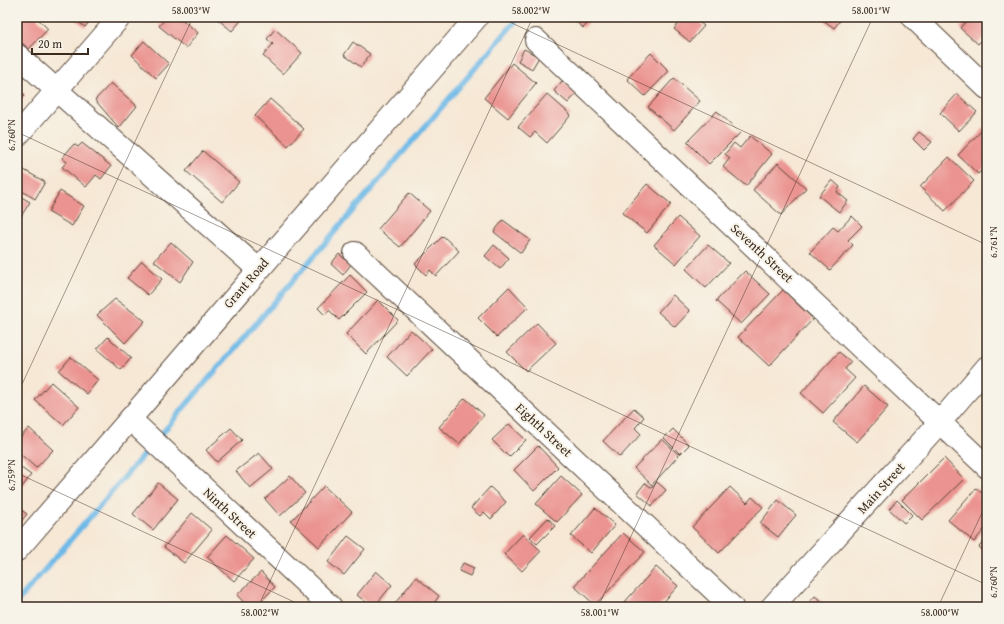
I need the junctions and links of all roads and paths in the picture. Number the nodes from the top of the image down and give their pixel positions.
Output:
1 (120, 17) edge
2 (478, 17) edge
3 (913, 17) edge
4 (536, 40) dead end
5 (17, 55) edge
6 (987, 88) edge
7 (57, 89) junction
8 (17, 136) edge
9 (355, 253) dead end
10 (258, 269) junction
11 (987, 367) edge
12 (130, 418) junction
13 (940, 422) junction
14 (987, 467) edge
15 (17, 550) edge
16 (331, 607) edge
17 (732, 607) edge
18 (772, 607) edge

1 - 7 street
2 - 10 street, Grant Road
3 - 6 street
4 - 13 street, Seventh Street
5 - 7 street
7 - 8 street
7 - 10 street
9 - 17 street, Eighth Street
10 - 12 street, Grant Road
11 - 13 street, Main Street
12 - 15 street, Grant Road
12 - 16 street, Ninth Street
13 - 14 street, Seventh Street
13 - 18 street, Main Street

